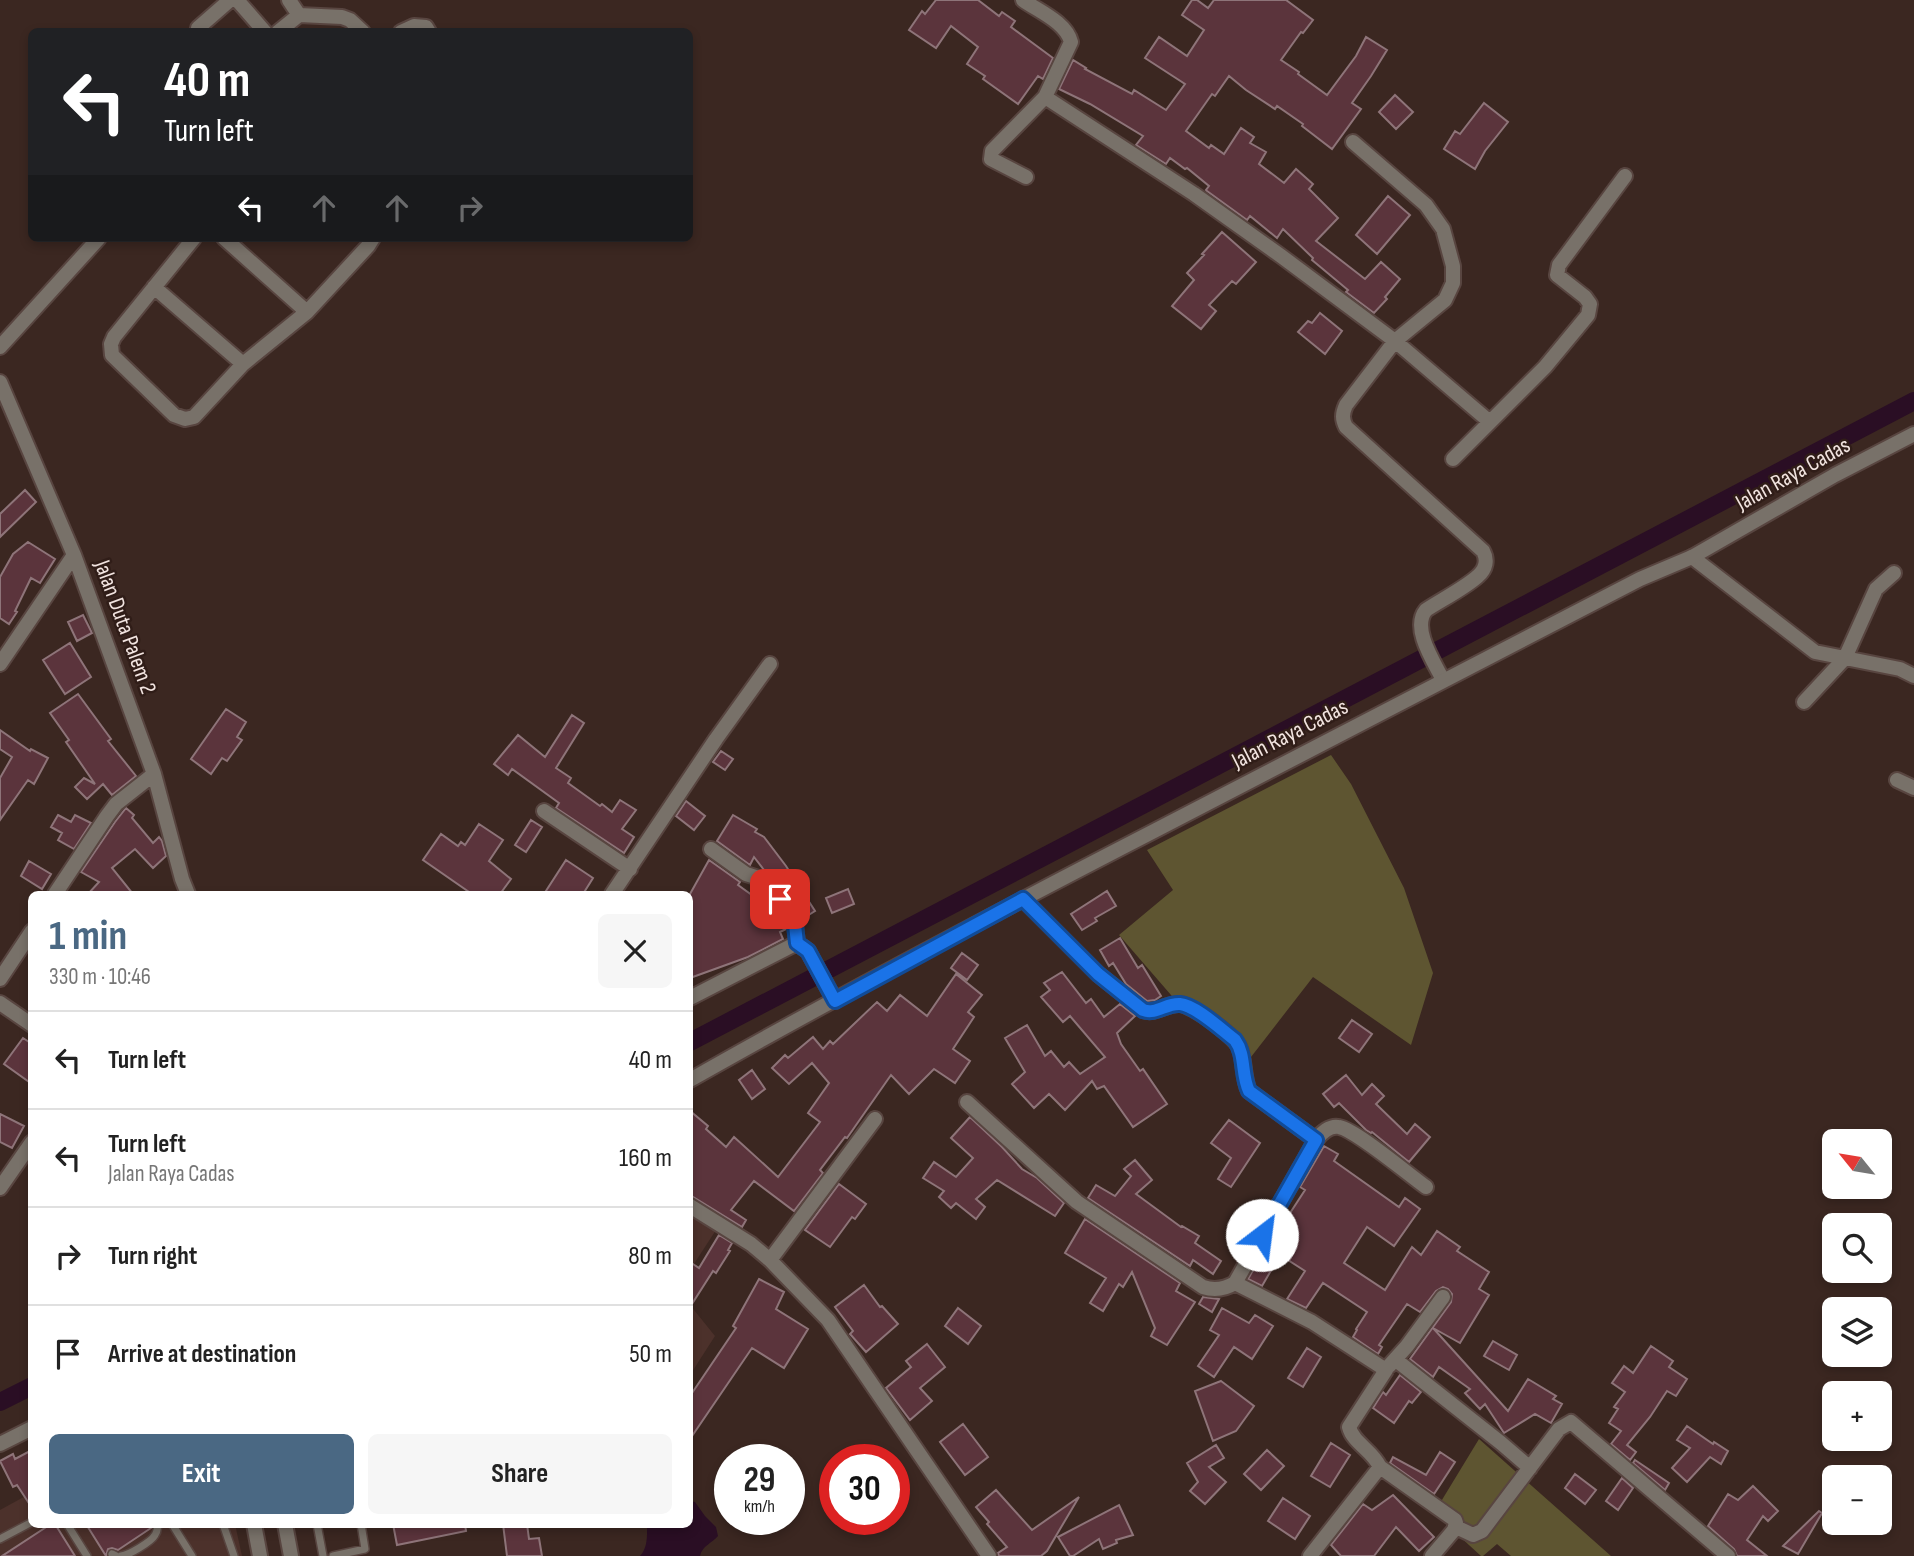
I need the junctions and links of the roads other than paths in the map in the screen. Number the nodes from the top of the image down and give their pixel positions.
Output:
1 (230, 0) edge
2 (237, 0) edge
3 (289, 0) edge
4 (1023, 0) edge
5 (299, 15) junction
6 (198, 28) dead end
7 (262, 28) edge
8 (283, 28) edge
9 (359, 28) edge
10 (410, 28) edge
11 (427, 28) edge
12 (1045, 97) junction
13 (1353, 142) dead end
14 (1625, 176) dead end
15 (1026, 177) dead end
16 (95, 242) edge
17 (191, 242) edge
18 (228, 242) edge
19 (365, 242) edge
20 (154, 288) junction
21 (307, 312) junction
22 (1395, 341) junction
23 (0, 346) edge
24 (243, 364) junction
25 (0, 382) edge
26 (1490, 422) junction
27 (1914, 434) edge
28 (1453, 459) dead end
29 (74, 555) junction
30 (1692, 557) junction
31 (1895, 573) dead end
32 (1845, 658) junction
33 (0, 664) edge
34 (770, 664) dead end
35 (1441, 676) junction
36 (1914, 676) edge
37 (1804, 702) dead end
38 (154, 774) junction
39 (1898, 780) dead end
40 (1914, 788) edge
41 (544, 811) dead end
42 (711, 849) dead end
43 (630, 869) junction
44 (57, 891) edge
45 (186, 891) edge
46 (614, 891) edge
47 (1023, 899) junction
48 (28, 937) edge
49 (803, 947) junction
50 (0, 979) edge
51 (832, 995) junction
52 (693, 998) edge
53 (0, 1003) edge
54 (28, 1022) edge
55 (693, 1078) edge
56 (967, 1102) dead end
57 (875, 1119) dead end
58 (1316, 1140) junction
59 (28, 1148) edge
60 (1426, 1187) dead end
61 (0, 1188) edge
62 (693, 1208) edge
63 (770, 1260) junction
64 (1235, 1283) junction
65 (1443, 1297) dead end
66 (1391, 1365) junction
67 (28, 1430) edge
68 (0, 1444) edge
69 (1380, 1467) junction
70 (1530, 1468) junction
71 (28, 1524) edge
72 (1455, 1527) junction
73 (69, 1528) edge
74 (157, 1528) edge
75 (174, 1528) edge
76 (224, 1528) edge
77 (255, 1528) edge
78 (286, 1528) edge
79 (318, 1528) edge
80 (362, 1528) edge
81 (0, 1539) edge
82 (116, 1555) edge
83 (86, 1556) edge
84 (192, 1556) edge
85 (234, 1556) edge
86 (260, 1556) edge
87 (291, 1556) edge
88 (323, 1556) edge
89 (333, 1556) edge
90 (989, 1556) edge
91 (1310, 1556) edge
92 (1432, 1556) edge
93 (1728, 1556) edge

1 - 6 street
2 - 7 street
3 - 5 street
4 - 12 street
5 - 8 street
5 - 9 street
10 - 11 street
12 - 15 street
12 - 22 street
13 - 22 street
14 - 26 street
16 - 23 street
17 - 20 street
18 - 21 street
19 - 21 street
20 - 24 street
20 - 24 street
21 - 24 street
22 - 26 street
22 - 35 street
25 - 29 street, Jalan Duta Palem 2
26 - 28 street
27 - 30 street, Jalan Raya Cadas
29 - 33 street
29 - 38 street, Jalan Duta Palem 2
30 - 32 street
30 - 35 street, Jalan Raya Cadas
31 - 32 street
32 - 36 street
32 - 37 street
34 - 43 street
35 - 47 street, Jalan Raya Cadas
38 - 44 street
38 - 45 street, Jalan Duta Palem 2
39 - 40 street
41 - 43 street
42 - 49 street
43 - 46 street
47 - 51 street, Jalan Raya Cadas
47 - 58 street
48 - 50 street
49 - 51 street
49 - 52 street
51 - 55 street, Jalan Raya Cadas
53 - 54 street
56 - 64 street
57 - 63 street
58 - 60 street
58 - 64 street
59 - 61 street
62 - 63 street
63 - 90 street
64 - 66 street
65 - 66 street
66 - 69 street
66 - 70 street
67 - 68 street
69 - 72 street
69 - 91 street
70 - 72 street
70 - 93 street
71 - 81 lane
72 - 92 street
73 - 83 lane
74 - 82 lane
75 - 84 lane
76 - 85 lane
77 - 86 street
78 - 87 street
79 - 88 lane
80 - 89 lane

